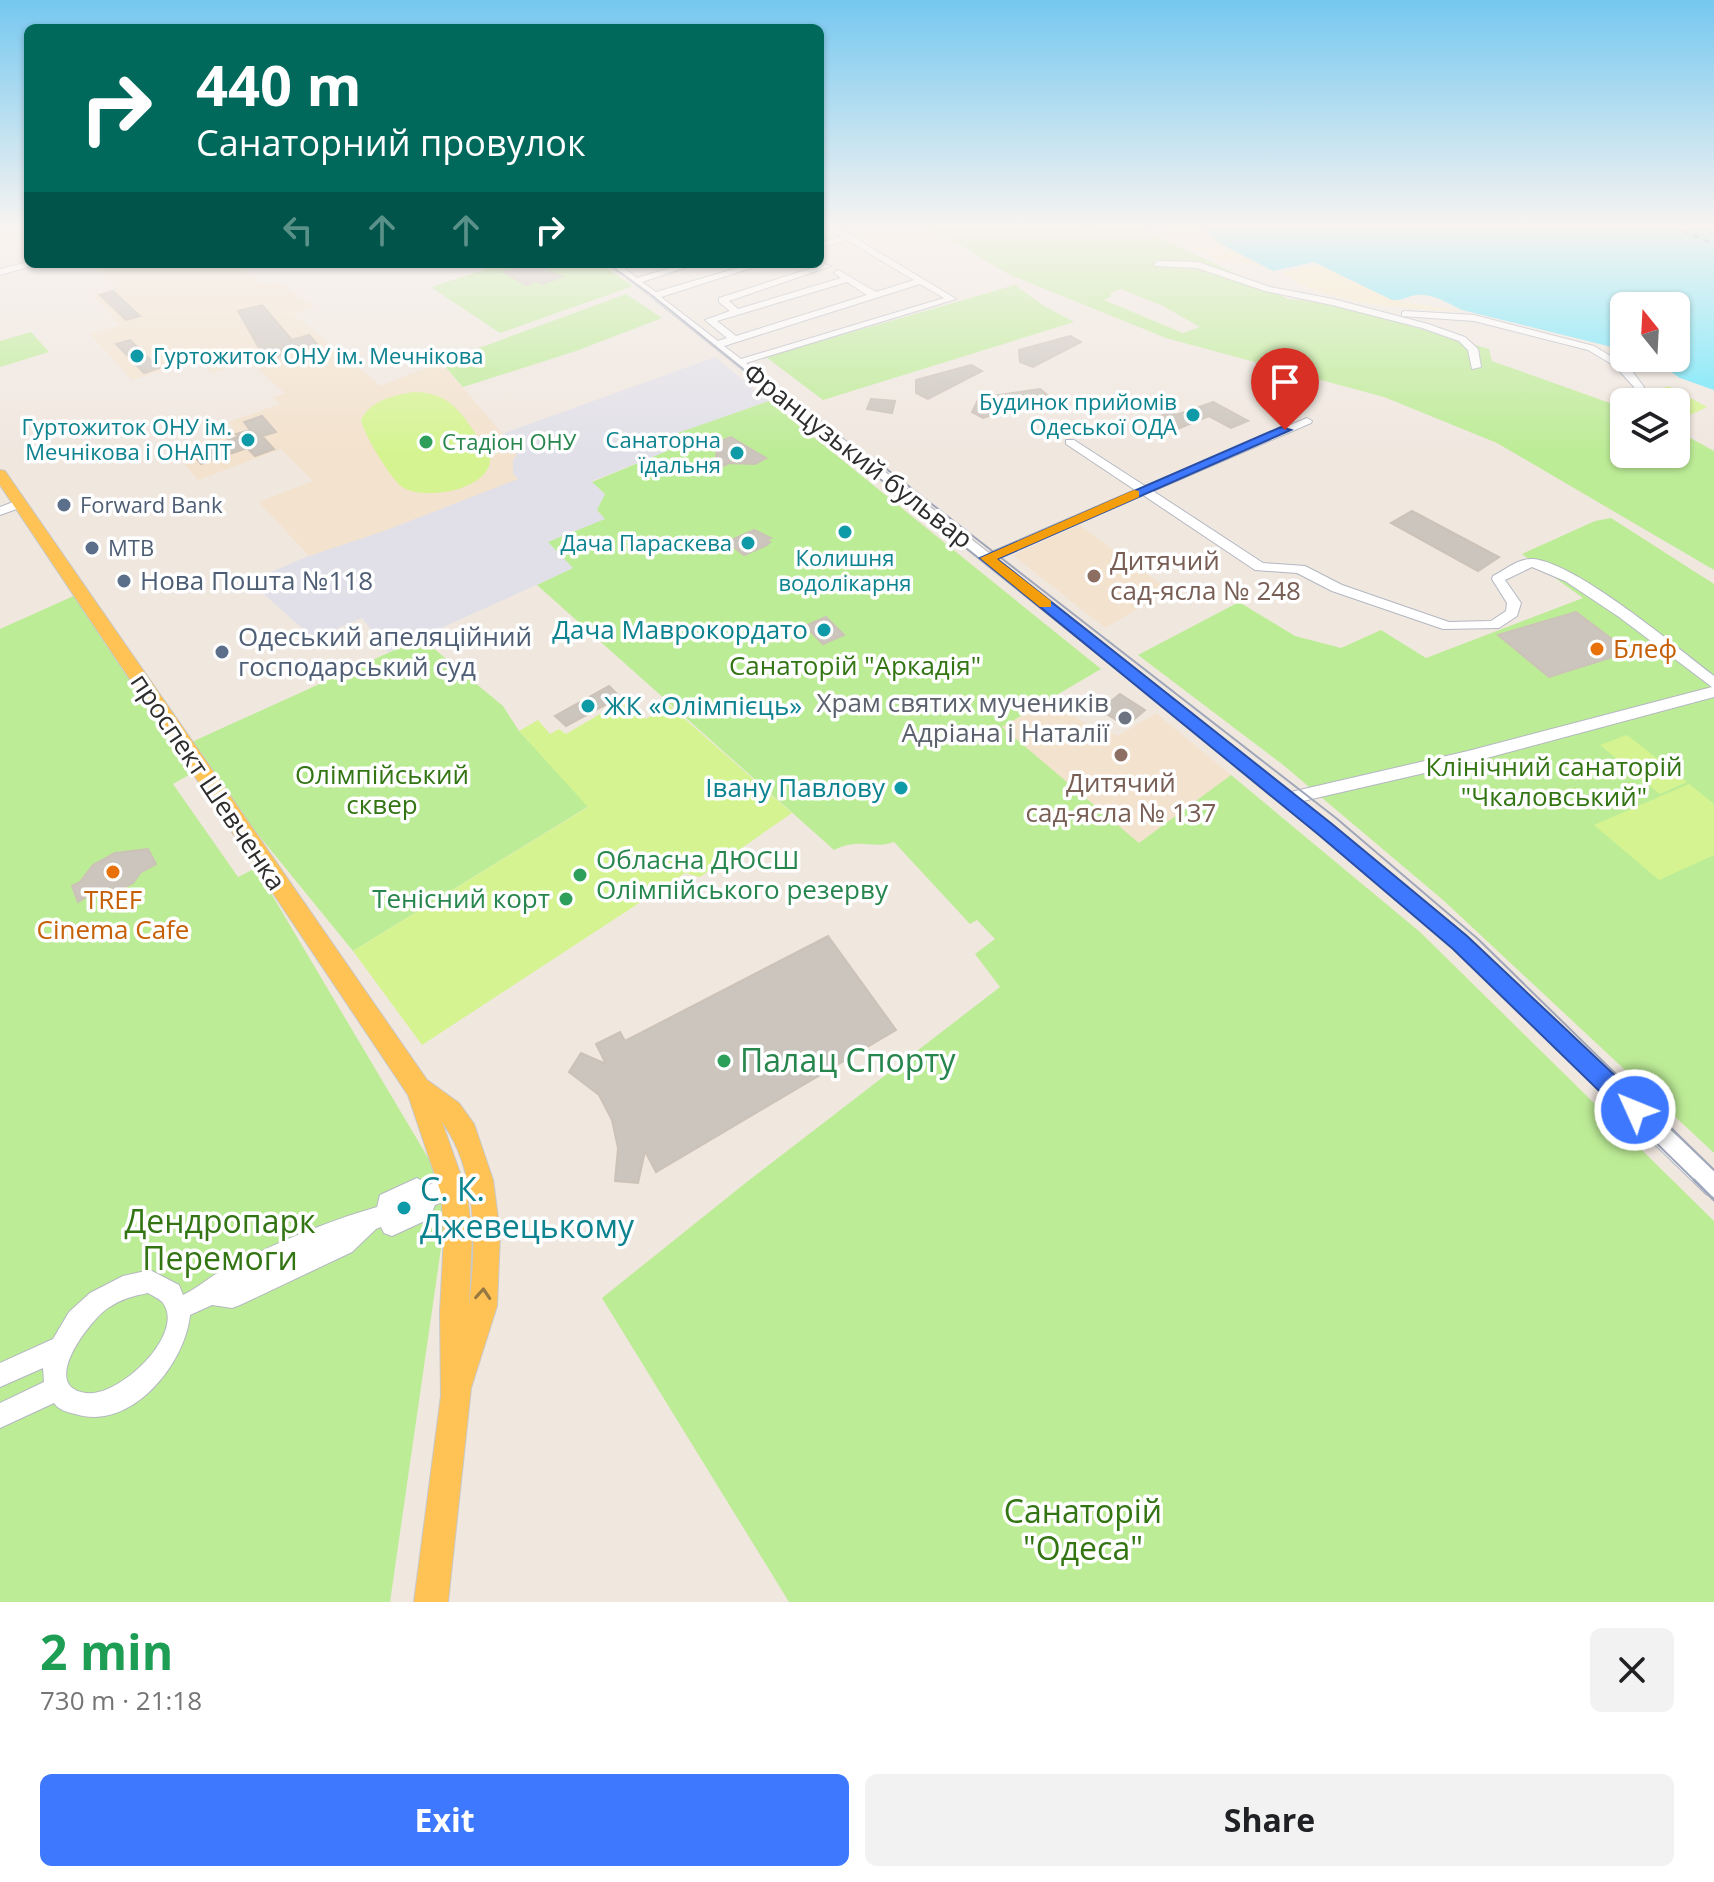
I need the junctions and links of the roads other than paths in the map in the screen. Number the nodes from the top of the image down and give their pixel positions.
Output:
1 (667, 302) edge
2 (724, 302) edge
3 (771, 302) edge
4 (861, 302) edge
5 (942, 302) edge
6 (1325, 302) edge
7 (737, 312) junction
8 (1391, 316) junction
9 (725, 343) junction
10 (740, 362) junction
11 (1476, 367) dead end
12 (1638, 388) edge
13 (1307, 421) dead end
14 (1070, 442) dead end
15 (0, 474) edge
16 (1144, 490) junction
17 (21, 503) junction
18 (0, 511) edge
19 (987, 558) junction
20 (1714, 683) edge
21 (1714, 692) edge
22 (1287, 799) junction
23 (1714, 1186) edge
24 (433, 1194) dead end
25 (178, 1309) junction
26 (60, 1348) junction
27 (0, 1375) edge
28 (58, 1388) junction
29 (0, 1416) edge
30 (431, 1602) edge

1 - 9 street, Французький бульвар
2 - 7 street
3 - 7 street
4 - 9 street
5 - 10 street
6 - 8 street
7 - 9 street
8 - 11 street
8 - 12 street
9 - 10 street, Французький бульвар
10 - 19 street, Французький бульвар
13 - 16 street
14 - 16 street
15 - 17 main road, проспект Шевченка
16 - 19 street
16 - 20 street
17 - 18 street
17 - 30 main road, проспект Шевченка
19 - 22 street, Французький бульвар
21 - 22 street
22 - 23 street, Французький бульвар
24 - 25 street
25 - 26 street
25 - 28 street
26 - 27 street
26 - 28 street
28 - 29 street

